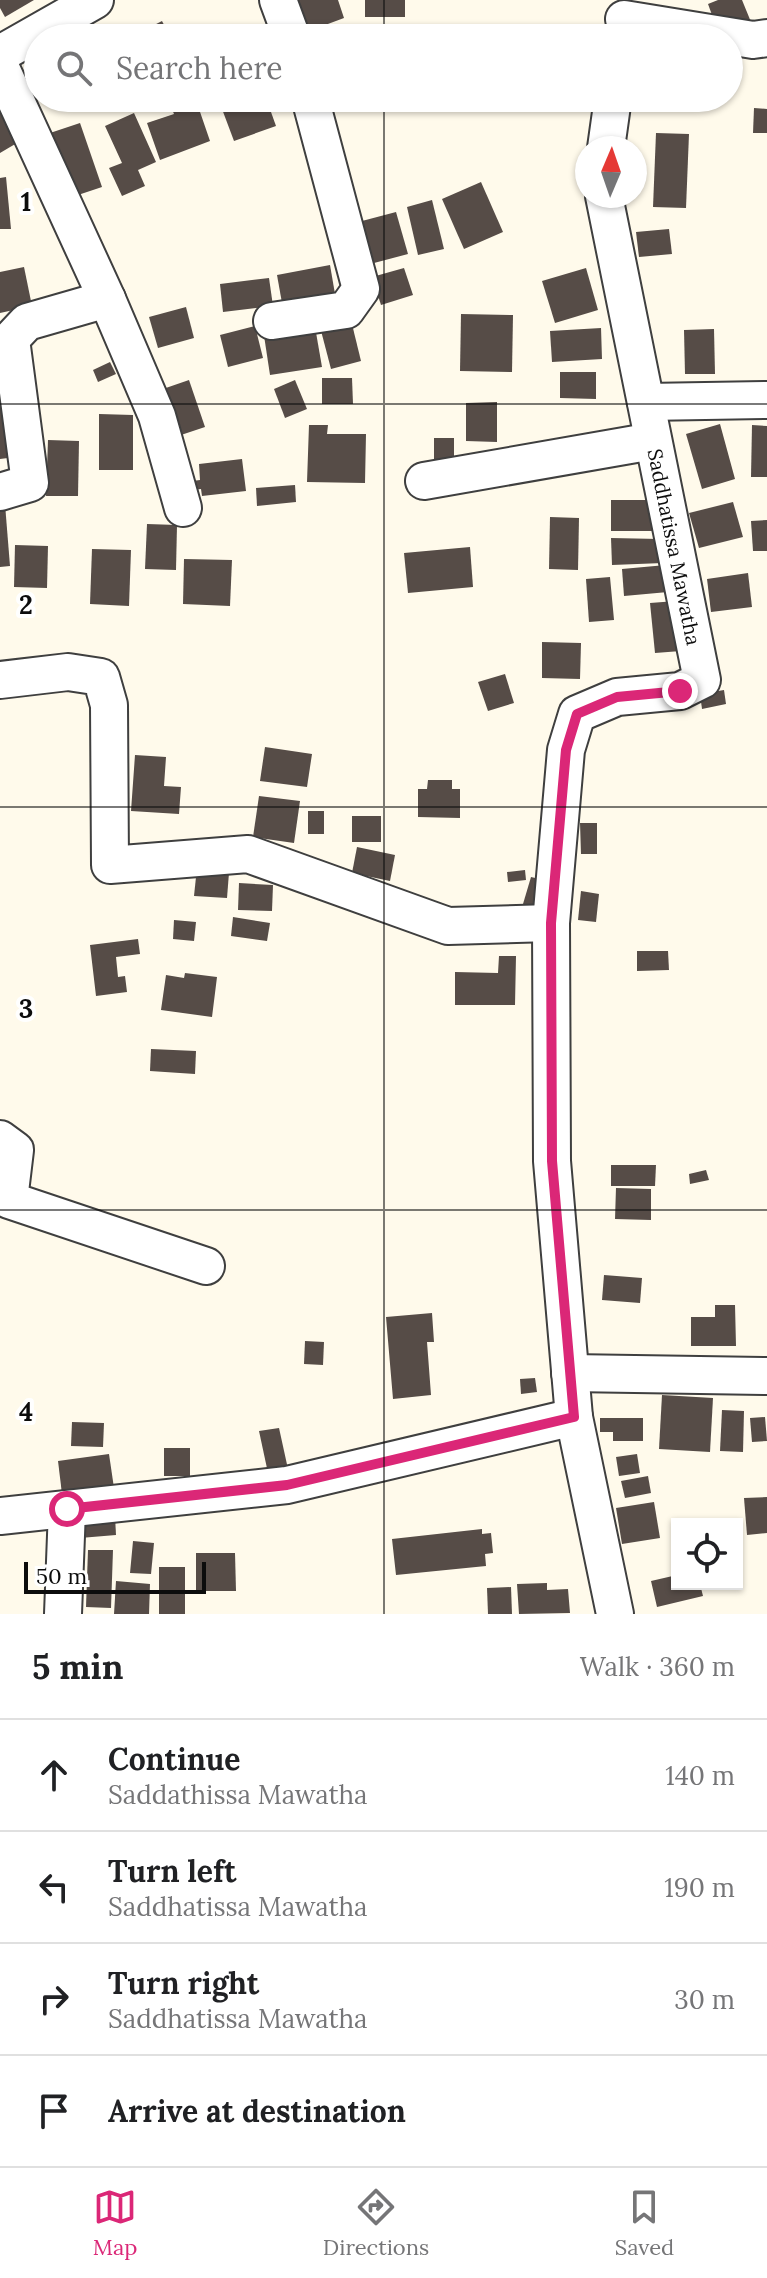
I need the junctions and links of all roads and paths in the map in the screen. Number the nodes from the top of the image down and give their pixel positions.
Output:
1 (95, 0) edge
2 (278, 0) edge
3 (623, 19) edge
4 (53, 24) edge
5 (287, 24) edge
6 (654, 24) edge
7 (743, 38) edge
8 (767, 38) edge
9 (24, 40) edge
10 (0, 54) edge
11 (0, 66) edge
12 (314, 112) edge
13 (611, 112) edge
14 (608, 136) edge
15 (606, 208) edge
16 (107, 299) junction
17 (272, 321) dead end
18 (767, 400) edge
19 (646, 402) junction
20 (653, 441) junction
21 (424, 481) dead end
22 (0, 492) edge
23 (183, 508) dead end
24 (0, 680) edge
25 (551, 923) junction
26 (0, 1139) edge
27 (206, 1266) dead end
28 (570, 1373) junction
29 (767, 1376) edge
30 (574, 1417) junction
31 (67, 1509) junction
32 (0, 1516) edge
33 (63, 1614) edge
34 (615, 1614) edge

1 - 4 street
2 - 5 street
3 - 6 street
7 - 8 street
9 - 10 street
11 - 16 street
12 - 17 street
13 - 14 street
15 - 19 street, Saddhatissa Mawatha
16 - 22 street
16 - 23 street
18 - 19 street
19 - 20 street, Saddhatissa Mawatha
20 - 21 street
20 - 25 street, Saddhatissa Mawatha
24 - 25 street
25 - 28 street, Saddhatissa Mawatha
26 - 27 street
28 - 29 street
28 - 30 street, Saddhatissa Mawatha
30 - 31 street
30 - 34 street, Saddhatissa Mawatha
31 - 32 street
31 - 33 street

